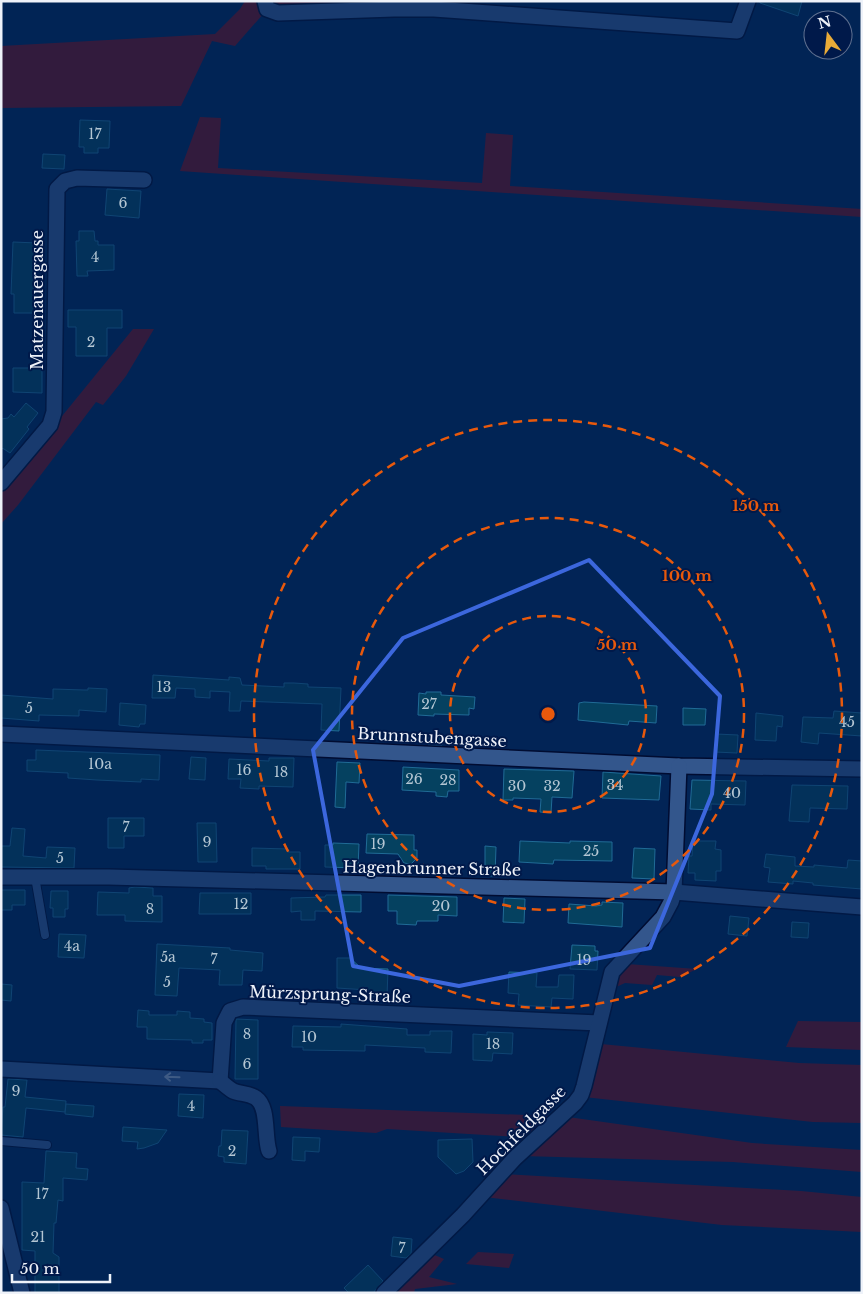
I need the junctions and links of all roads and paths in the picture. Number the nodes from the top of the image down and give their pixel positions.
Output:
1 (748, 1) edge
2 (269, 7) edge
3 (144, 180) dead end
4 (1, 484) edge
5 (1, 734) edge
6 (679, 766) junction
7 (862, 769) edge
8 (1, 877) edge
9 (35, 877) junction
10 (674, 892) junction
11 (862, 908) edge
12 (45, 935) dead end
13 (599, 1023) junction
14 (1, 1069) edge
15 (220, 1081) junction
16 (1, 1141) edge
17 (46, 1145) dead end
18 (269, 1151) dead end
19 (1, 1208) edge
20 (22, 1293) edge
21 (384, 1293) edge

1 - 2 street
3 - 4 street, Matzenauergasse
5 - 6 street, Brunnstubengasse
6 - 7 street, Brunnstubengasse
6 - 10 street, Hochfeldgasse
8 - 9 street, Hagenbrunner Straße
9 - 10 street, Hagenbrunner Straße
9 - 12 lane
10 - 11 street, Hagenbrunner Straße
10 - 13 street, Hochfeldgasse
13 - 15 street, Mürzsprung-Straße
13 - 21 street, Hochfeldgasse
15 -> 14 street
15 - 18 street
16 - 17 lane
19 - 20 street

